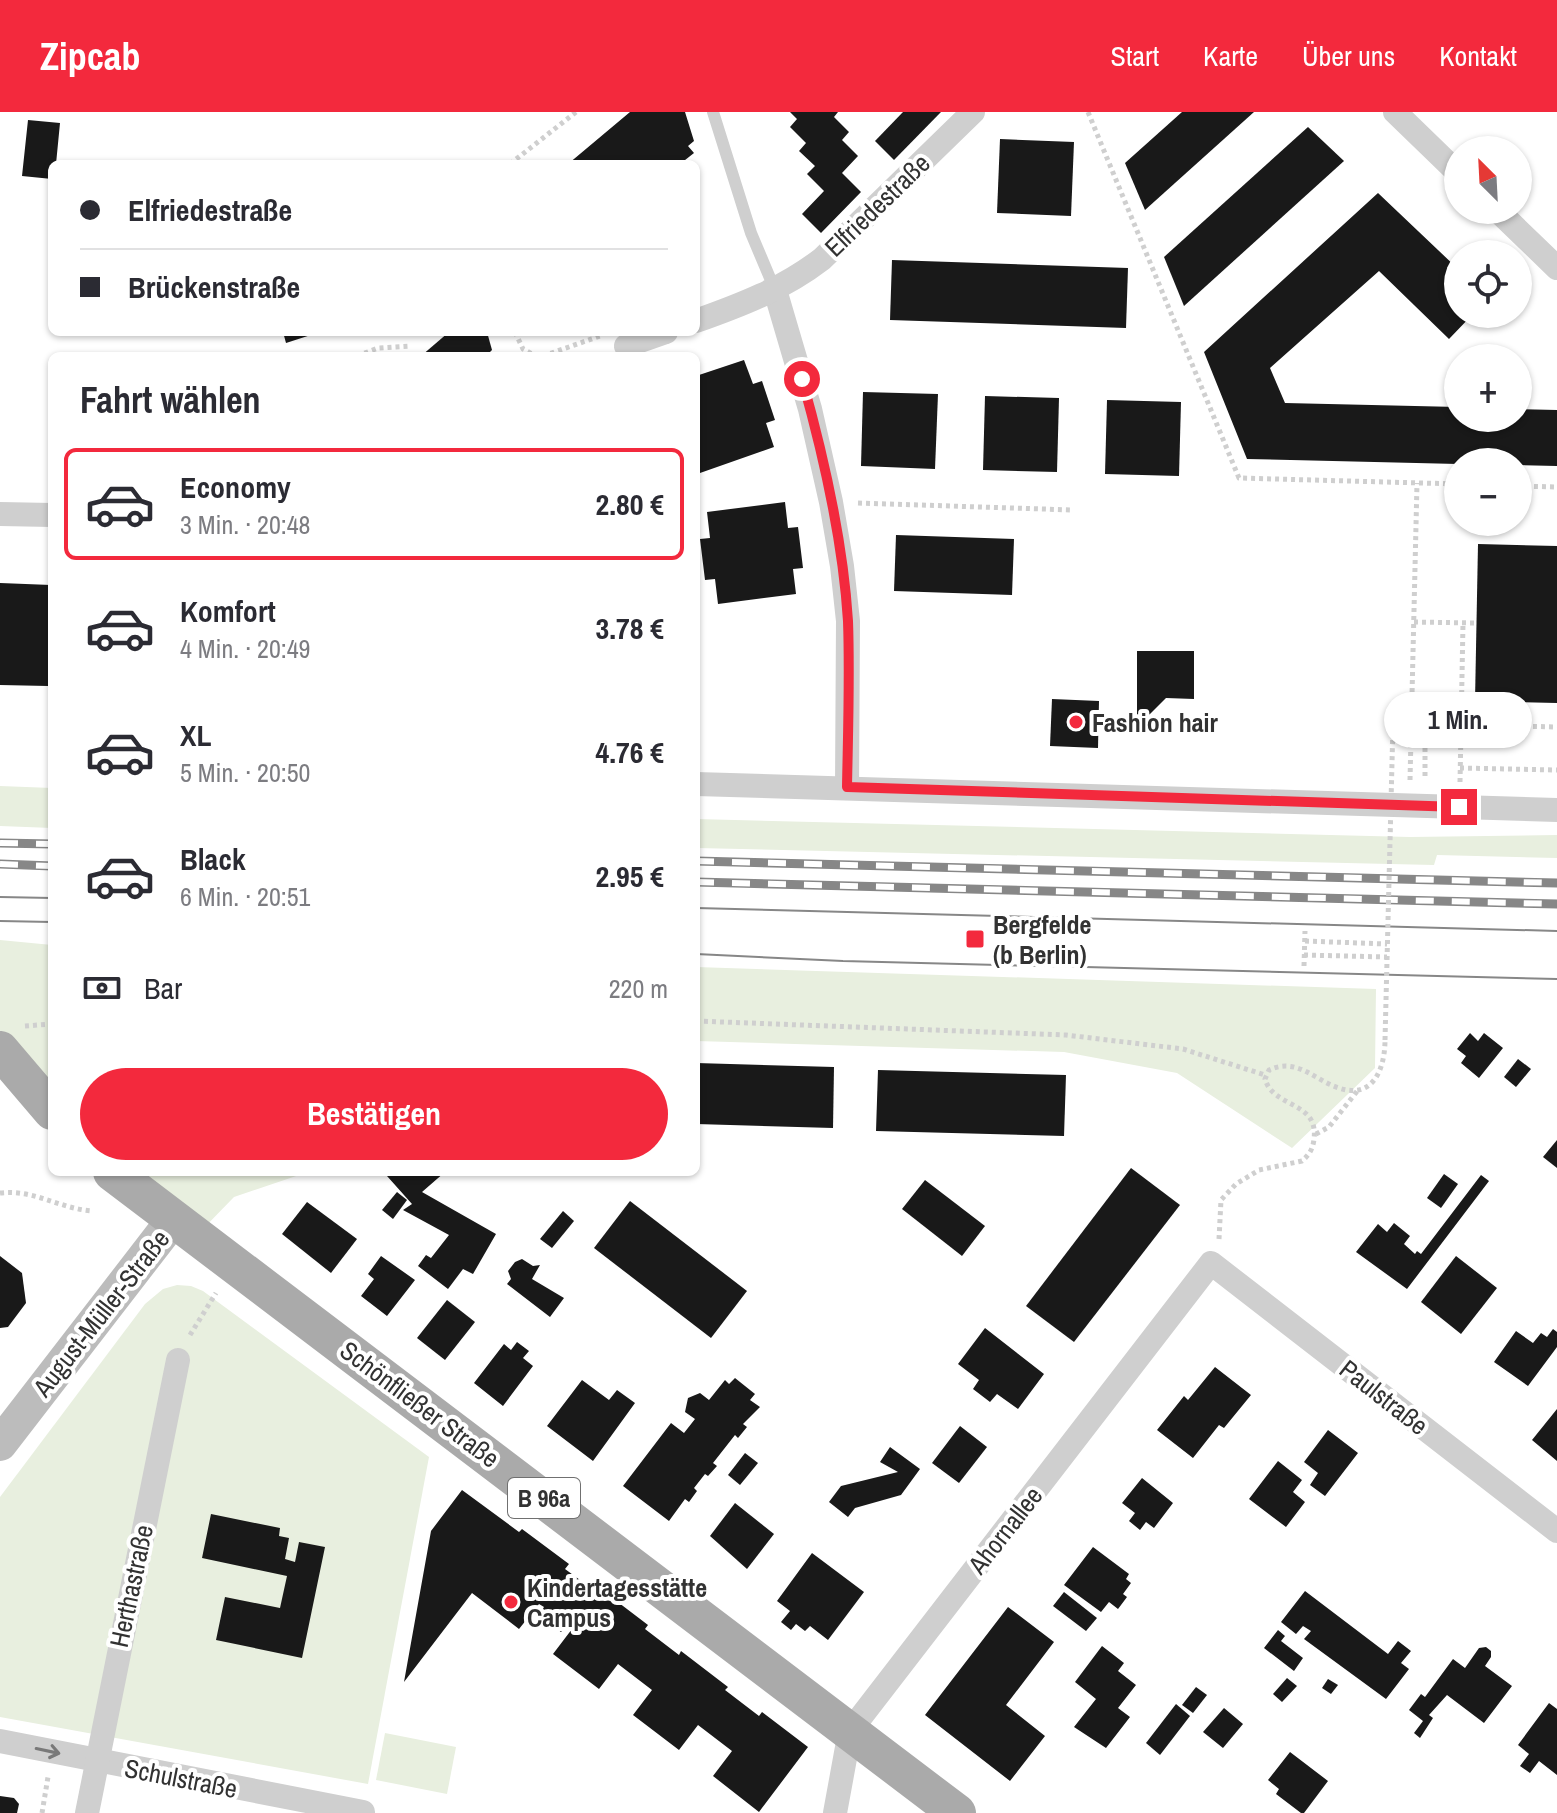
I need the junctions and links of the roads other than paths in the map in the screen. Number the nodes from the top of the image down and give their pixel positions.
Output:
1 (713, 112) edge
2 (973, 112) edge
3 (1395, 112) edge
4 (1444, 159) edge
5 (1511, 224) edge
6 (1557, 268) edge
7 (775, 290) junction
8 (700, 319) edge
9 (639, 336) edge
10 (619, 339) edge
11 (0, 514) edge
12 (48, 515) edge
13 (700, 784) edge
14 (847, 787) junction
15 (1557, 810) edge
16 (0, 1050) edge
17 (48, 1106) edge
18 (117, 1176) edge
19 (173, 1220) junction
20 (1211, 1263) joint
21 (178, 1360) road end
22 (0, 1444) edge
23 (1557, 1531) edge
24 (850, 1731) junction
25 (0, 1741) edge
26 (95, 1761) junction
27 (363, 1812) edge
28 (87, 1813) edge
29 (835, 1813) edge
30 (957, 1813) edge

1 - 7 lane
2 - 7 street, Elfriedestraße
3 - 4 street
5 - 6 street
7 - 8 street, Elfriedestraße
7 - 14 street
9 - 10 street
11 - 12 street
13 - 14 street
14 - 15 street
16 - 17 main road
18 - 19 main road, Schönfließer Straße / B 96a
19 - 22 main road, August-Müller-Straße
19 - 24 main road, Schönfließer Straße / B 96a
20 - 23 street, Paulstraße
20 - 24 street, Ahornallee
21 - 26 street, Herthastraße
24 - 29 street, Ahornallee
24 - 30 main road, Schönfließer Straße / B 96a
25 -> 26 street, Schulstraße
26 - 27 street, Schulstraße
26 - 28 street, Herthastraße

